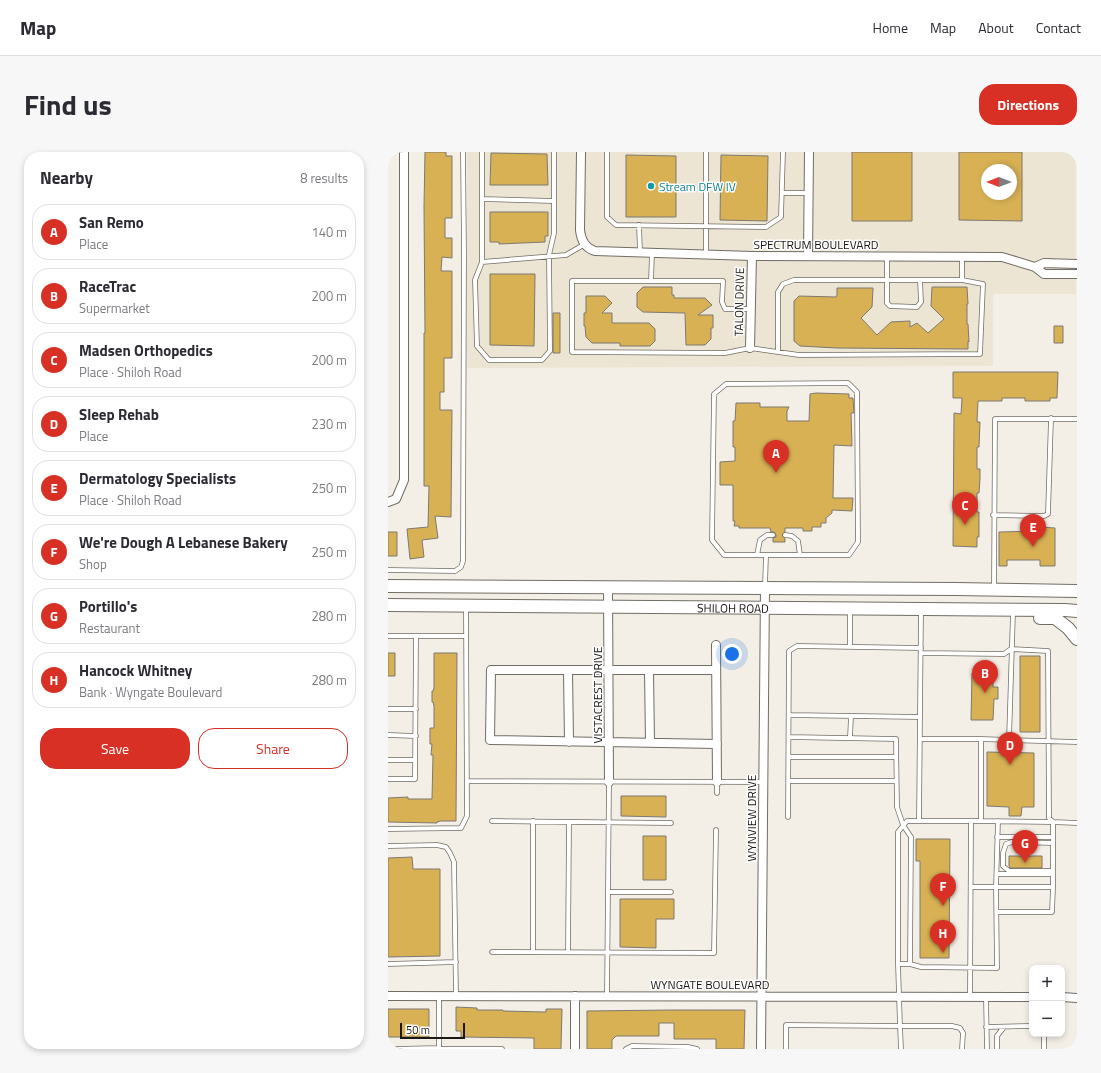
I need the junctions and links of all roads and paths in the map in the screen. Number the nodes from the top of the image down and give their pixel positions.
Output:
1 (404, 152) edge
2 (463, 152) edge
3 (482, 152) edge
4 (554, 152) edge
5 (581, 152) edge
6 (608, 152) edge
7 (706, 152) edge
8 (782, 152) edge
9 (809, 152) edge
10 (782, 193) junction
11 (809, 193) junction
12 (482, 199) junction
13 (554, 201) junction
14 (639, 225) junction
15 (706, 226) junction
16 (585, 244) junction
17 (640, 253) junction
18 (652, 253) junction
19 (549, 255) junction
20 (706, 255) junction
21 (752, 256) junction
22 (808, 256) junction
23 (887, 256) junction
24 (962, 257) junction
25 (482, 262) junction
26 (1077, 264) edge
27 (1034, 267) junction
28 (1077, 274) edge
29 (887, 280) junction
30 (920, 280) junction
31 (962, 280) junction
32 (651, 281) junction
33 (751, 309) junction
34 (750, 348) junction
35 (778, 352) junction
36 (1051, 418) junction
37 (1077, 419) edge
38 (392, 500) edge
39 (994, 515) junction
40 (773, 535) dead end
41 (785, 535) dead end
42 (757, 556) junction
43 (766, 556) junction
44 (800, 556) junction
45 (388, 570) edge
46 (388, 586) edge
47 (466, 587) junction
48 (608, 587) junction
49 (765, 588) junction
50 (921, 589) junction
51 (994, 590) junction
52 (1077, 591) edge
53 (388, 605) edge
54 (466, 606) junction
55 (765, 607) junction
56 (608, 608) junction
57 (850, 608) junction
58 (921, 609) junction
59 (1077, 611) edge
60 (1013, 613) junction
61 (388, 636) edge
62 (416, 636) junction
63 (466, 636) junction
64 (1077, 638) edge
65 (716, 645) dead end
66 (850, 647) junction
67 (921, 648) junction
68 (1011, 649) junction
69 (921, 653) junction
70 (716, 670) junction
71 (568, 671) junction
72 (608, 671) junction
73 (649, 671) junction
74 (388, 709) edge
75 (416, 709) junction
76 (789, 715) junction
77 (851, 716) junction
78 (920, 717) junction
79 (388, 735) edge
80 (416, 736) junction
81 (789, 737) junction
82 (850, 738) junction
83 (920, 739) junction
84 (981, 739) junction
85 (1009, 740) junction
86 (1049, 740) junction
87 (569, 742) junction
88 (609, 742) junction
89 (1077, 742) edge
90 (650, 743) junction
91 (717, 744) junction
92 (789, 757) junction
93 (896, 757) junction
94 (388, 760) edge
95 (415, 760) junction
96 (388, 779) edge
97 (467, 781) junction
98 (788, 781) junction
99 (896, 781) junction
100 (609, 782) junction
101 (717, 782) junction
102 (764, 782) junction
103 (717, 793) dead end
104 (788, 817) dead end
105 (492, 821) dead end
106 (533, 821) junction
107 (919, 821) junction
108 (971, 821) junction
109 (981, 821) junction
110 (998, 821) junction
111 (570, 822) junction
112 (609, 822) junction
113 (1053, 822) junction
114 (671, 823) dead end
115 (1077, 823) edge
116 (903, 825) junction
117 (388, 829) edge
118 (716, 830) dead end
119 (997, 837) junction
120 (1053, 837) junction
121 (1053, 843) junction
122 (388, 846) edge
123 (1053, 873) junction
124 (997, 874) junction
125 (971, 887) junction
126 (1053, 887) junction
127 (996, 888) junction
128 (608, 892) junction
129 (671, 892) dead end
130 (997, 912) junction
131 (492, 952) dead end
132 (533, 952) junction
133 (568, 952) junction
134 (608, 953) junction
135 (456, 962) junction
136 (388, 964) edge
137 (898, 964) junction
138 (910, 964) junction
139 (970, 968) junction
140 (388, 996) edge
141 (439, 996) junction
142 (456, 996) junction
143 (575, 996) junction
144 (607, 996) junction
145 (762, 996) junction
146 (900, 997) junction
147 (970, 997) junction
148 (986, 997) junction
149 (1029, 997) edge
150 (1065, 998) edge
151 (1077, 998) edge
152 (900, 1026) junction
153 (1029, 1026) edge
154 (1004, 1027) junction
155 (986, 1028) junction
156 (1044, 1037) edge
157 (395, 1049) edge
158 (439, 1049) edge
159 (502, 1049) edge
160 (574, 1049) edge
161 (626, 1049) edge
162 (697, 1049) edge
163 (761, 1049) edge
164 (786, 1049) edge
165 (901, 1049) edge
166 (962, 1049) edge
167 (987, 1049) edge
168 (997, 1049) edge
169 (1044, 1049) edge

1 - 38 street
2 - 45 lane
3 - 12 lane
4 - 13 lane
5 - 16 street
6 - 14 lane
7 - 15 lane
8 - 10 lane
9 - 11 street
10 - 11 lane
10 - 15 lane
11 - 22 street
12 - 13 lane
12 - 25 lane
13 - 19 lane
14 - 15 lane
14 - 17 lane
15 - 20 lane
16 - 17 street, SPECTRUM BOULEVARD
16 - 19 lane
17 - 18 street, SPECTRUM BOULEVARD
18 - 20 street, SPECTRUM BOULEVARD
18 - 32 lane
19 - 25 lane
19 - 25 lane
20 - 21 street, SPECTRUM BOULEVARD
21 - 22 street, SPECTRUM BOULEVARD
21 - 33 street, TALON DRIVE
22 - 23 street, SPECTRUM BOULEVARD
23 - 24 street, SPECTRUM BOULEVARD
23 - 29 lane
24 - 27 street, SPECTRUM BOULEVARD
24 - 31 lane
26 - 27 street, SPECTRUM BOULEVARD
27 - 28 street, SPECTRUM BOULEVARD
29 - 30 lane
29 - 30 lane
29 - 35 lane
30 - 31 lane
31 - 35 lane
32 - 33 lane
32 - 34 lane
33 - 34 street, TALON DRIVE
34 - 35 lane
36 - 37 lane
36 - 39 lane
36 - 39 lane
39 - 51 lane
40 - 42 lane
41 - 44 lane
42 - 43 lane
42 - 44 lane
43 - 44 lane
43 - 49 lane
46 - 47 main road, SHILOH ROAD
47 - 48 main road, SHILOH ROAD
47 - 54 main road
48 - 49 main road, SHILOH ROAD
48 - 56 street, VISTACREST DRIVE
49 - 50 main road, SHILOH ROAD
49 - 55 street, WYNVIEW DRIVE
50 - 51 main road, SHILOH ROAD
50 - 58 main road
51 - 52 main road, SHILOH ROAD
53 - 54 main road, SHILOH ROAD
54 - 56 main road, SHILOH ROAD
54 - 63 lane
55 - 56 main road, SHILOH ROAD
55 - 57 main road, SHILOH ROAD
55 - 102 street, WYNVIEW DRIVE
56 - 72 street, VISTACREST DRIVE
57 - 58 main road, SHILOH ROAD
57 - 66 lane
58 - 60 main road, SHILOH ROAD
58 - 67 lane
59 - 60 main road
60 - 64 main road
60 - 68 lane
61 - 62 lane
62 - 63 lane
62 - 75 lane
63 - 97 lane
65 - 70 street
66 - 67 lane
66 - 76 lane
67 - 69 lane
68 - 69 lane
68 - 85 lane
68 - 86 lane
69 - 78 lane
70 - 73 street
70 - 91 street
71 - 72 street
71 - 87 street
71 - 87 street
72 - 73 street
72 - 88 street, VISTACREST DRIVE
73 - 90 street
74 - 75 lane
75 - 80 lane
76 - 77 lane
76 - 81 lane
77 - 78 lane
77 - 82 lane
78 - 83 lane
79 - 80 lane
80 - 95 lane
81 - 82 lane
81 - 92 lane
82 - 93 lane
83 - 84 lane
83 - 107 lane
84 - 85 lane
84 - 109 lane
85 - 86 lane
86 - 89 lane
86 - 113 lane
87 - 88 street
88 - 90 street
88 - 100 street, VISTACREST DRIVE
90 - 91 street
91 - 101 street
92 - 93 lane
92 - 98 lane
93 - 99 lane
94 - 95 lane
95 - 96 lane
97 - 100 lane
97 - 117 lane
98 - 99 lane
98 - 104 lane
99 - 116 lane
100 - 101 lane
100 - 112 lane
101 - 102 lane
101 - 103 lane
102 - 145 street, WYNVIEW DRIVE
105 - 106 lane
106 - 111 lane
106 - 132 lane
107 - 108 lane
107 - 116 lane
108 - 109 lane
108 - 125 lane
109 - 110 lane
110 - 113 lane
110 - 119 lane
111 - 112 lane
111 - 133 lane
112 - 114 lane
112 - 128 lane
113 - 115 lane
113 - 120 lane
116 - 137 lane
116 - 138 lane
118 - 134 lane
119 - 120 lane
119 - 124 lane
120 - 121 lane
121 - 123 lane
121 - 123 lane
122 - 135 lane
123 - 124 lane
123 - 126 lane
124 - 127 lane
125 - 127 lane
125 - 139 lane
126 - 127 lane
126 - 130 lane
127 - 130 lane
128 - 129 lane
128 - 134 lane
130 - 139 lane
131 - 132 lane
132 - 133 lane
133 - 134 lane
134 - 144 lane
135 - 136 lane
135 - 142 lane
137 - 138 lane
137 - 146 lane
138 - 139 lane
139 - 147 lane
140 - 141 street, WYNGATE BOULEVARD
141 - 142 street, WYNGATE BOULEVARD
141 - 158 lane
142 - 143 street, WYNGATE BOULEVARD
143 - 144 street, WYNGATE BOULEVARD
143 - 160 street
144 - 145 street, WYNGATE BOULEVARD
145 - 146 street, WYNGATE BOULEVARD
145 - 163 street, WYNVIEW DRIVE
146 - 147 street, WYNGATE BOULEVARD
146 - 152 lane
147 - 148 street, WYNGATE BOULEVARD
148 - 149 street, WYNGATE BOULEVARD
148 - 155 lane
150 - 151 street
152 - 164 lane
152 - 165 lane
152 - 166 lane
153 - 154 lane
154 - 155 lane
154 - 168 lane
155 - 167 lane
156 - 169 lane
157 - 158 lane
158 - 159 lane
161 - 162 lane

